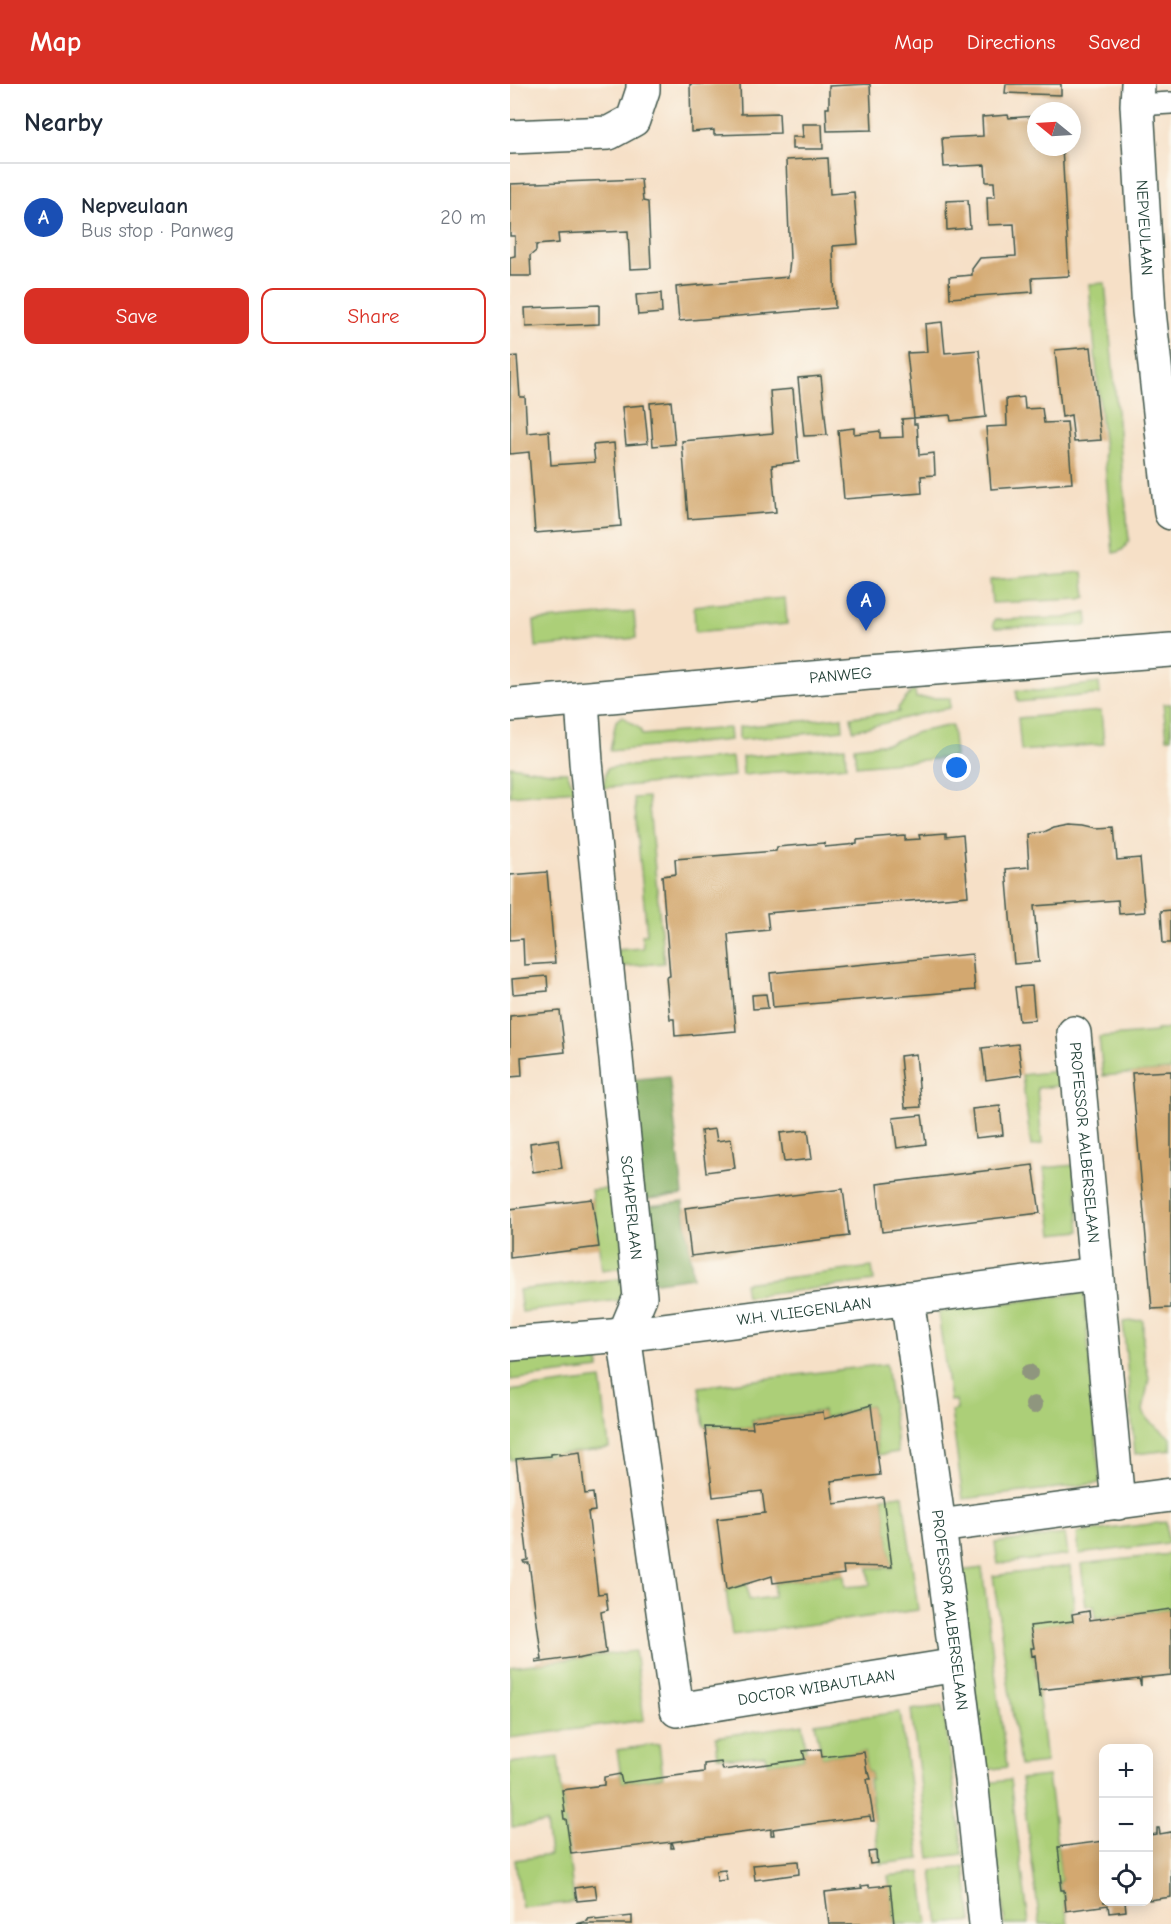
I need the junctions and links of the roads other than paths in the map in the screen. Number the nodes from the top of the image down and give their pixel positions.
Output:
1 (643, 84) edge
2 (1137, 94) edge
3 (1171, 103) edge
4 (510, 137) edge
5 (1171, 513) edge
6 (1171, 650) edge
7 (582, 700) junction
8 (510, 705) edge
9 (1074, 1033) dead end
10 (1096, 1274) junction
11 (907, 1298) junction
12 (624, 1335) junction
13 (510, 1344) edge
14 (1171, 1496) edge
15 (1118, 1503) junction
16 (939, 1526) junction
17 (957, 1665) junction
18 (986, 1924) edge

1 - 4 street
2 - 3 lane
2 - 5 street, NEPVEULAAN
6 - 7 street, PANWEG
7 - 8 street, PANWEG
7 - 12 street, SCHAPERLAAN
9 - 10 street, PROFESSOR AALBERSELAAN
10 - 11 street, W.H. VLIEGENLAAN
10 - 15 street, PROFESSOR AALBERSELAAN
11 - 12 street, W.H. VLIEGENLAAN
11 - 16 street, PROFESSOR AALBERSELAAN
12 - 13 street, W.H. VLIEGENLAAN
12 - 17 street, DOCTOR WIBAUTLAAN
14 - 15 street
15 - 16 street
16 - 17 street, PROFESSOR AALBERSELAAN
17 - 18 street, PROFESSOR AALBERSELAAN

